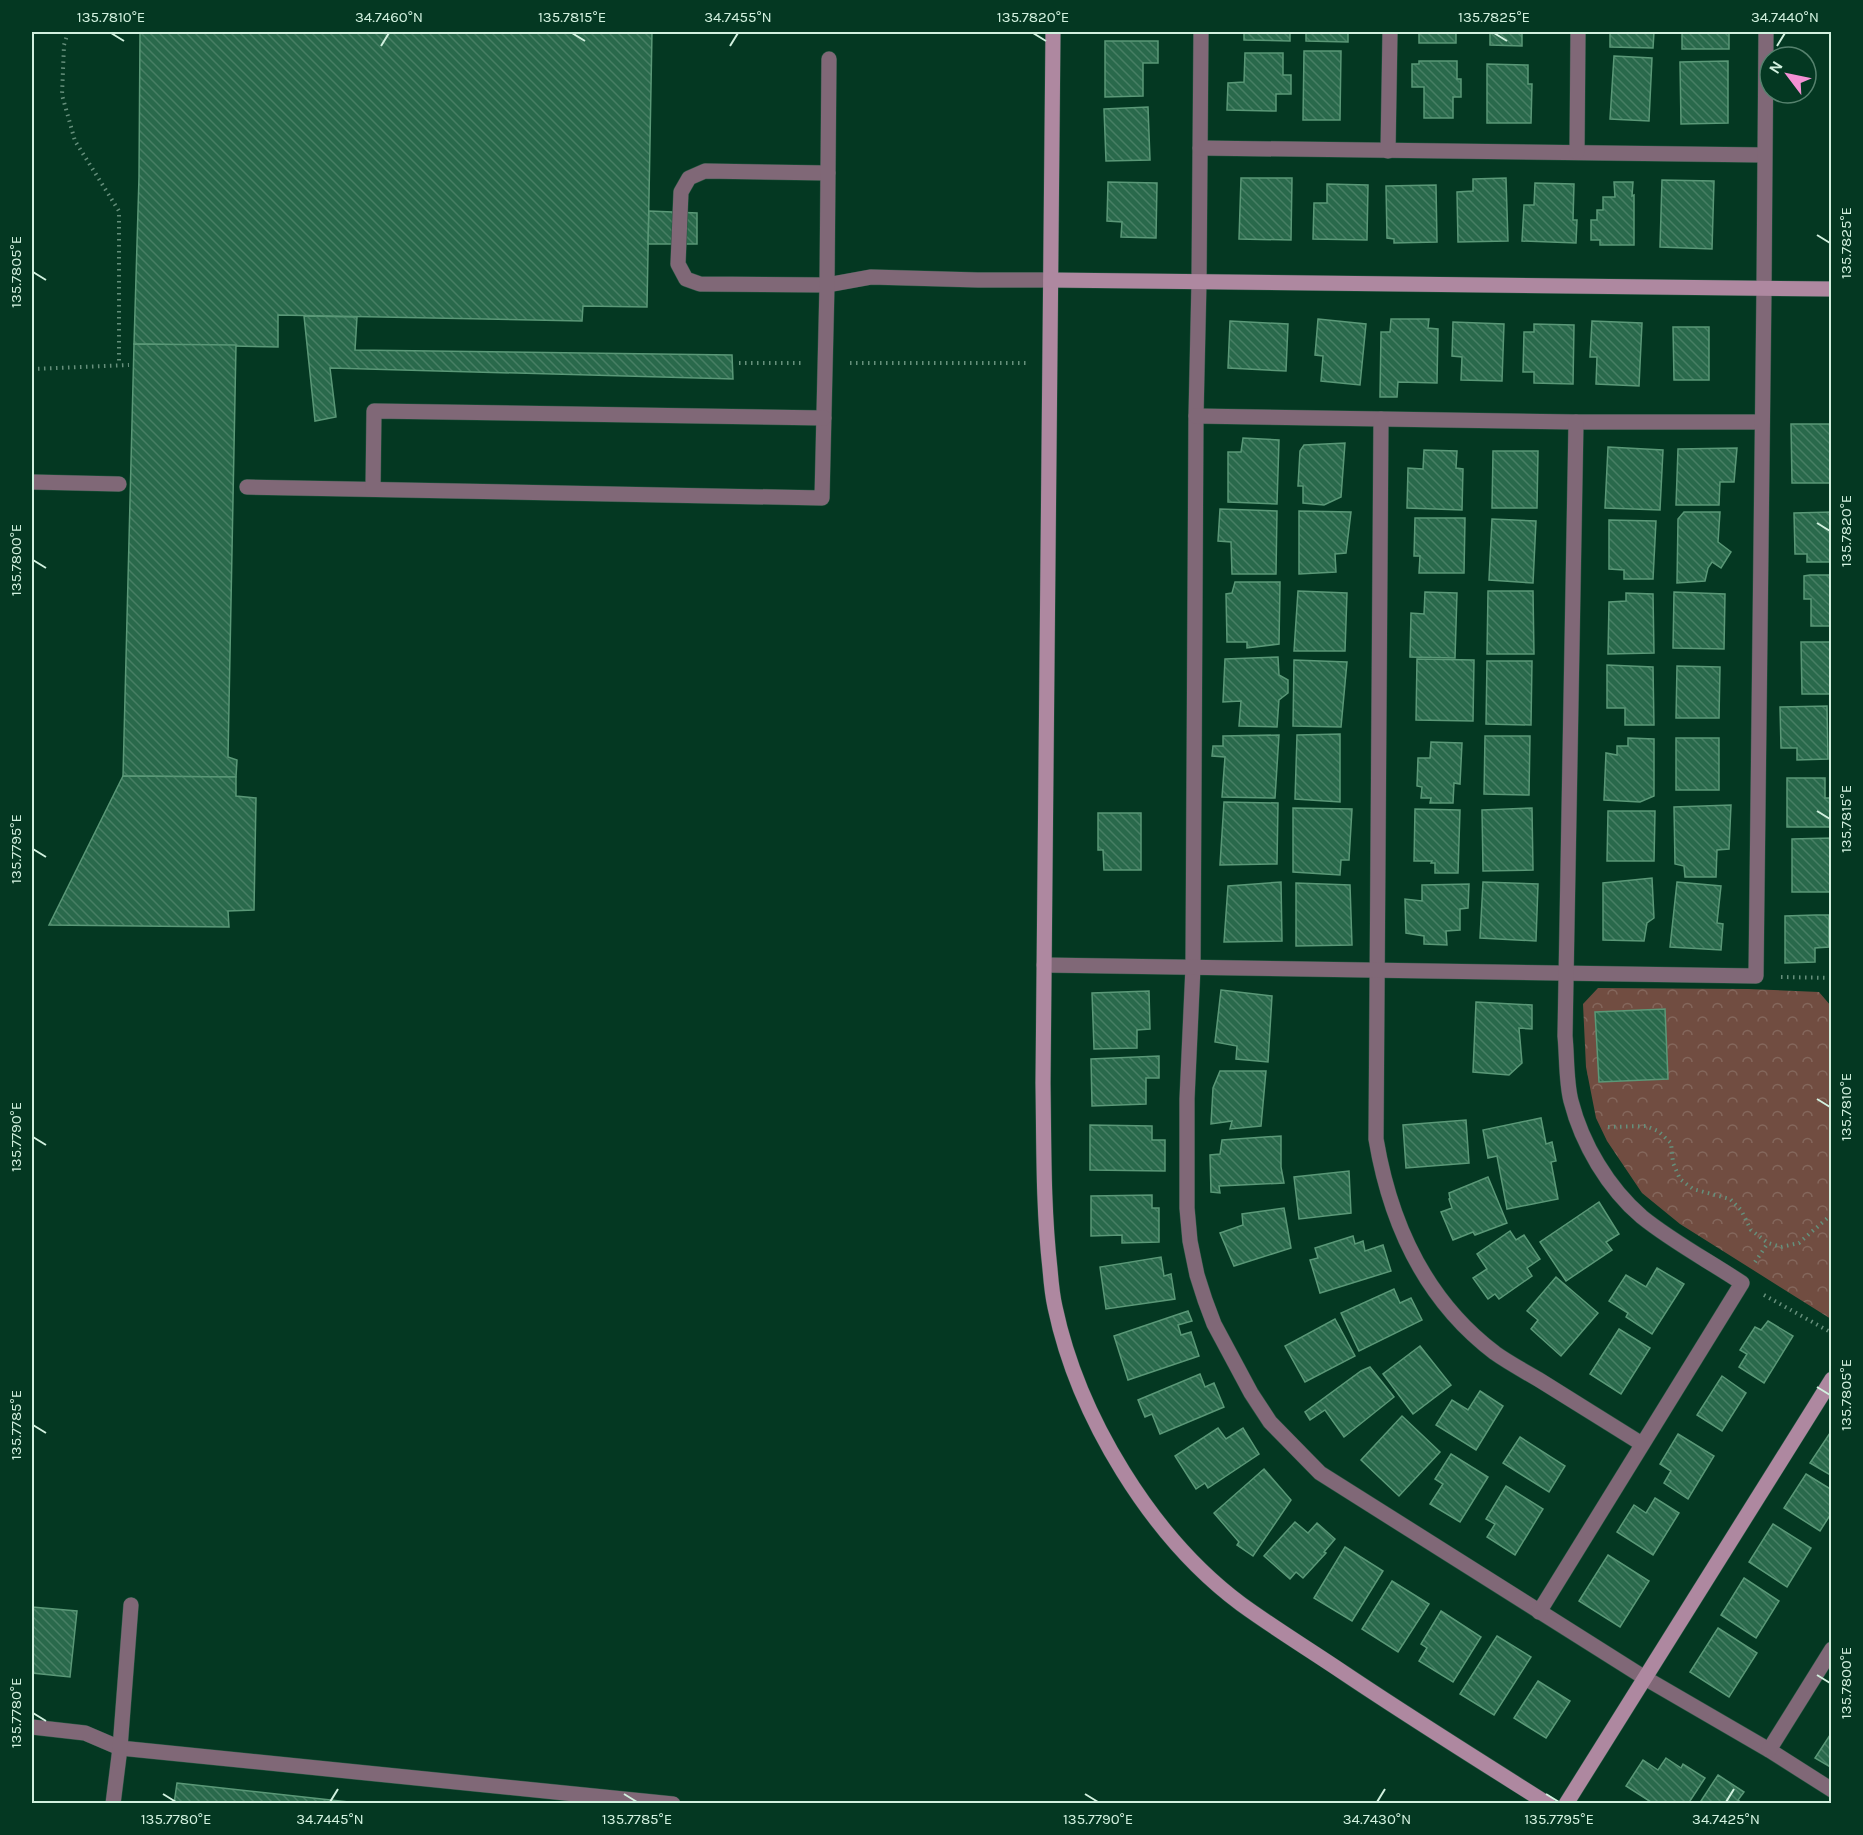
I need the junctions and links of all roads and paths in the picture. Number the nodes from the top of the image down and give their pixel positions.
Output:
1 (68, 32) edge
2 (1053, 32) edge
3 (1201, 32) edge
4 (1390, 32) edge
5 (1578, 32) edge
6 (1766, 32) edge
7 (829, 59) dead end
8 (1200, 148) junction
9 (1388, 151) junction
10 (1577, 152) junction
11 (1764, 155) junction
12 (828, 173) junction
13 (1051, 280) junction
14 (1199, 282) junction
15 (827, 285) junction
16 (1764, 289) junction
17 (1832, 289) edge
18 (739, 363) dead end
19 (825, 363) junction
20 (1050, 363) junction
21 (119, 364) junction
22 (129, 364) dead end
23 (32, 369) edge
24 (1196, 416) junction
25 (824, 418) junction
26 (1381, 419) junction
27 (1576, 422) junction
28 (1762, 422) junction
29 (32, 482) edge
30 (119, 484) dead end
31 (247, 487) dead end
32 (373, 489) junction
33 (1044, 965) junction
34 (1193, 967) junction
35 (1378, 971) junction
36 (1568, 973) junction
37 (1756, 976) junction
38 (1832, 978) edge
39 (1579, 1127) junction
40 (1832, 1214) edge
41 (1768, 1243) junction
42 (1742, 1283) junction
43 (1832, 1333) edge
44 (1832, 1379) edge
45 (1642, 1444) junction
46 (132, 1605) dead end
47 (1539, 1612) junction
48 (1832, 1649) edge
49 (1645, 1678) junction
50 (32, 1727) edge
51 (120, 1748) junction
52 (1768, 1750) junction
53 (1832, 1790) edge
54 (113, 1803) edge
55 (673, 1803) edge
56 (1548, 1803) edge
57 (1566, 1803) edge

1 - 21 path
2 - 13 street
3 - 8 street
4 - 9 street
5 - 10 street
6 - 11 street
7 - 12 street
8 - 9 street
8 - 14 street
9 - 10 street
10 - 11 street
11 - 16 street
12 - 15 street
12 - 15 street
13 - 14 street
13 - 15 street
13 - 20 street
14 - 16 street
14 - 24 street
15 - 19 street
16 - 17 street
16 - 28 street
18 - 19 path
19 - 20 path
19 - 25 street
20 - 33 street
21 - 22 path
21 - 23 path
24 - 26 street
24 - 34 street
25 - 32 street
25 - 32 street
26 - 27 street
26 - 35 street
27 - 28 street
27 - 36 street
28 - 37 street
29 - 30 street
31 - 32 street
33 - 34 street
33 - 56 street
34 - 35 street
34 - 47 street
35 - 36 street
35 - 45 street
36 - 37 street
36 - 39 street
37 - 38 path
39 - 41 path
39 - 42 street
40 - 41 path
41 - 42 path
42 - 43 path
42 - 45 street
44 - 49 street
45 - 47 street
46 - 51 street
47 - 49 street
48 - 52 street
49 - 52 street
49 - 57 street
50 - 51 street
51 - 54 street
51 - 55 street
52 - 53 street

